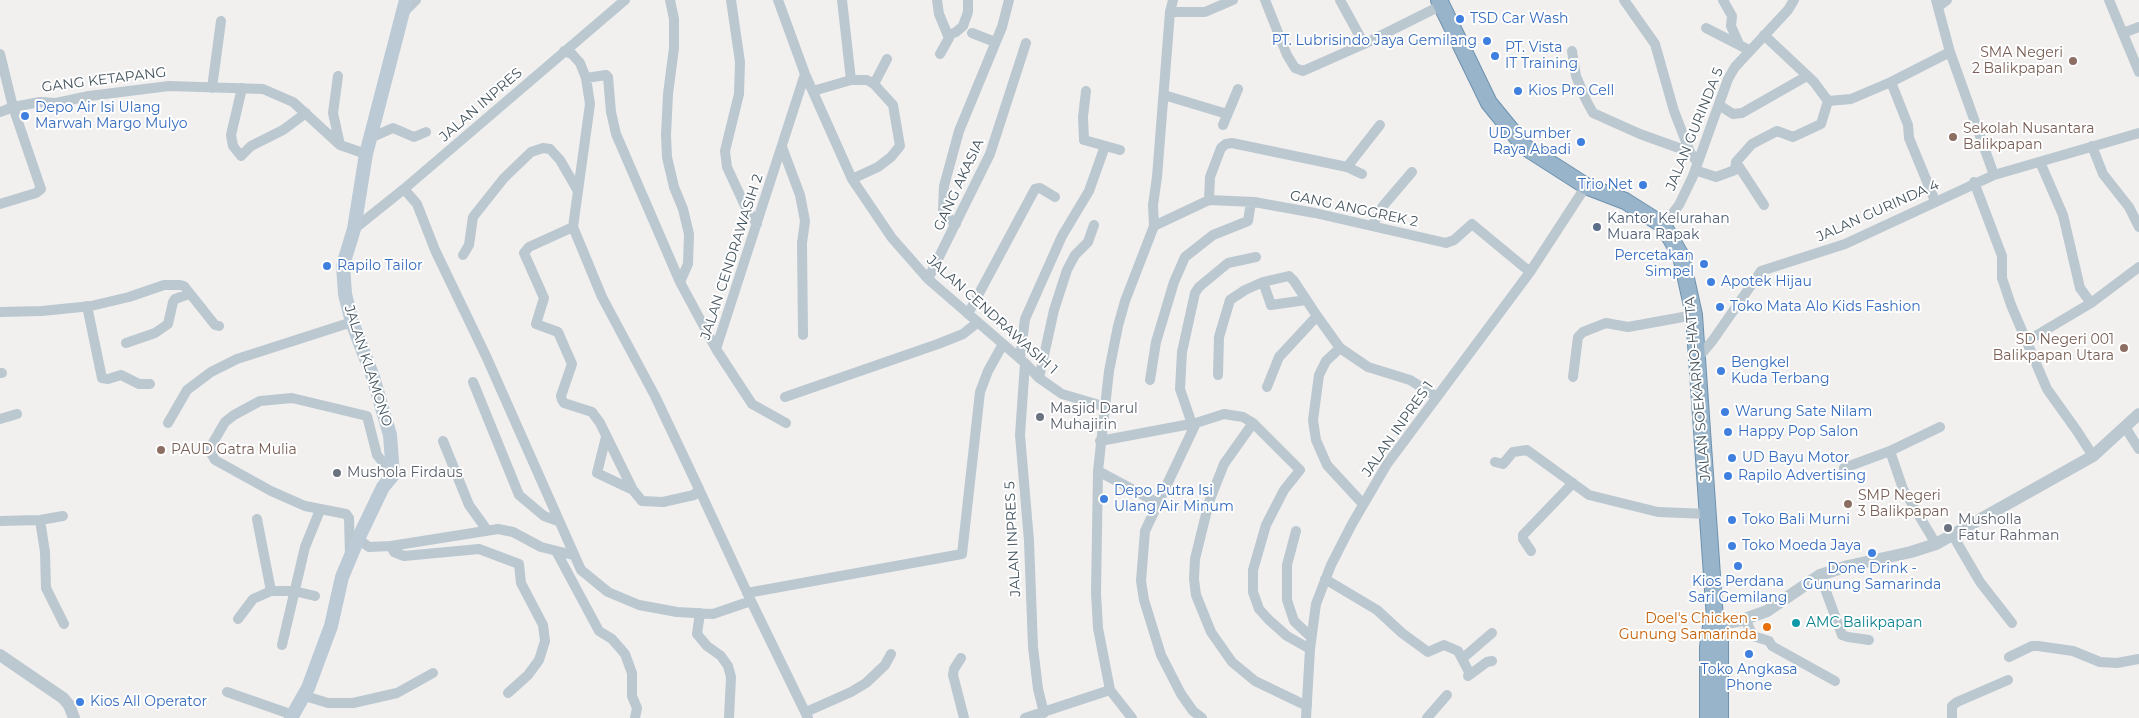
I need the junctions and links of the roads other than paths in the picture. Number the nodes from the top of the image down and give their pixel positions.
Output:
1 (416, 0) edge
2 (625, 0) edge
3 (670, 0) edge
4 (731, 0) edge
5 (778, 0) edge
6 (842, 0) edge
7 (937, 0) edge
8 (968, 0) edge
9 (1009, 0) edge
10 (1173, 0) edge
11 (1233, 0) edge
12 (1265, 0) edge
13 (1340, 0) edge
14 (1624, 0) edge
15 (1723, 0) edge
16 (1794, 0) edge
17 (2109, 0) edge
18 (1940, 2) edge
19 (1440, 3) edge
20 (1788, 5) edge
21 (405, 6) edge
22 (1170, 12) junction
23 (221, 21) dead end
24 (2139, 27) edge
25 (1706, 28) dead end
26 (2123, 32) junction
27 (972, 33) dead end
28 (949, 35) junction
29 (1764, 35) junction
30 (995, 42) junction
31 (1026, 43) dead end
32 (1364, 44) junction
33 (1739, 44) junction
34 (1750, 50) junction
35 (564, 51) junction
36 (1572, 51) dead end
37 (1950, 52) junction
38 (0, 54) edge
39 (940, 54) dead end
40 (887, 59) dead end
41 (2139, 72) edge
42 (805, 74) junction
43 (338, 76) dead end
44 (1807, 76) junction
45 (586, 78) junction
46 (851, 80) junction
47 (1891, 82) junction
48 (874, 84) junction
49 (212, 88) junction
50 (242, 88) junction
51 (1238, 89) dead end
52 (813, 91) junction
53 (1086, 91) dead end
54 (1164, 95) junction
55 (1828, 101) junction
56 (1719, 105) junction
57 (13, 107) junction
58 (0, 112) edge
59 (306, 113) junction
60 (1228, 114) junction
61 (1222, 125) dead end
62 (1380, 125) dead end
63 (426, 132) dead end
64 (2139, 133) edge
65 (370, 138) junction
66 (340, 145) junction
67 (1105, 146) junction
68 (2092, 146) junction
69 (782, 147) junction
70 (1120, 150) dead end
71 (1690, 152) junction
72 (366, 154) junction
73 (1736, 162) junction
74 (2040, 162) junction
75 (1696, 166) junction
76 (1347, 167) junction
77 (1412, 172) dead end
78 (1362, 174) dead end
79 (1994, 174) junction
80 (852, 179) junction
81 (1974, 182) junction
82 (1586, 186) junction
83 (404, 189) junction
84 (578, 191) junction
85 (1055, 197) dead end
86 (1210, 200) junction
87 (1935, 201) junction
88 (1251, 202) junction
89 (0, 204) edge
90 (1764, 205) dead end
91 (757, 224) junction
92 (956, 224) junction
93 (1094, 225) dead end
94 (1663, 225) junction
95 (1154, 226) junction
96 (1372, 226) junction
97 (573, 227) junction
98 (2139, 227) edge
99 (354, 229) junction
100 (463, 255) dead end
101 (1256, 257) dead end
102 (2139, 267) edge
103 (1530, 272) junction
104 (928, 279) junction
105 (680, 282) junction
106 (1263, 282) junction
107 (189, 294) junction
108 (1306, 300) junction
109 (2091, 303) junction
110 (87, 306) junction
111 (0, 312) edge
112 (968, 314) junction
113 (1694, 315) junction
114 (1317, 316) junction
115 (352, 322) junction
116 (978, 322) junction
117 (219, 326) dead end
118 (803, 335) dead end
119 (2027, 341) junction
120 (126, 343) dead end
121 (1003, 344) junction
122 (1340, 348) junction
123 (716, 349) junction
124 (1697, 359) junction
125 (1022, 361) junction
126 (1218, 375) dead end
127 (1573, 377) dead end
128 (1039, 378) junction
129 (1150, 380) dead end
130 (472, 382) dead end
131 (150, 384) dead end
132 (1267, 386) dead end
133 (785, 397) dead end
134 (1437, 397) junction
135 (1106, 407) junction
136 (17, 414) dead end
137 (2139, 414) edge
138 (0, 419) edge
139 (168, 423) dead end
140 (786, 423) dead end
141 (1194, 423) junction
142 (1253, 423) junction
143 (1940, 427) dead end
144 (2125, 427) junction
145 (606, 437) junction
146 (443, 441) dead end
147 (1100, 442) junction
148 (2139, 449) edge
149 (1890, 451) junction
150 (2093, 456) junction
151 (1495, 462) dead end
152 (1844, 468) dead end
153 (1098, 471) junction
154 (393, 475) junction
155 (1573, 483) junction
156 (699, 489) junction
157 (633, 490) junction
158 (1158, 503) junction
159 (1363, 504) junction
160 (320, 510) junction
161 (1708, 514) junction
162 (63, 516) dead end
163 (257, 518) dead end
164 (40, 520) junction
165 (0, 521) edge
166 (558, 521) junction
167 (487, 530) junction
168 (1296, 531) dead end
169 (1952, 534) junction
170 (358, 539) junction
171 (1936, 544) junction
172 (391, 546) junction
173 (556, 551) junction
174 (1531, 552) dead end
175 (573, 555) junction
176 (350, 558) junction
177 (1820, 575) junction
178 (1325, 579) junction
179 (270, 591) junction
180 (294, 592) junction
181 (315, 596) dead end
182 (749, 597) junction
183 (700, 613) junction
184 (238, 619) dead end
185 (1745, 619) junction
186 (1715, 623) junction
187 (2012, 623) dead end
188 (64, 624) dead end
189 (1492, 633) dead end
190 (1311, 638) junction
191 (1869, 640) dead end
192 (282, 644) dead end
193 (1310, 649) junction
194 (891, 654) dead end
195 (0, 655) edge
196 (2009, 657) dead end
197 (960, 658) dead end
198 (1463, 658) junction
199 (2139, 658) edge
200 (1492, 661) dead end
201 (433, 673) dead end
202 (2008, 680) dead end
203 (1835, 681) dead end
204 (1110, 690) junction
205 (226, 692) dead end
206 (508, 693) dead end
207 (1447, 695) dead end
208 (305, 696) junction
209 (1307, 706) junction
210 (1044, 713) junction
211 (807, 715) edge
212 (292, 717) edge
213 (74, 718) edge
214 (635, 718) edge
215 (729, 718) edge
216 (964, 718) edge
217 (1025, 718) edge
218 (1132, 718) edge
219 (1202, 718) edge
220 (1306, 718) edge
221 (1427, 718) edge
222 (1708, 718) edge
223 (1720, 718) edge
224 (1952, 718) edge

1 - 21 street
2 - 35 street, JALAN INPRES
3 - 105 street
4 - 91 street
5 - 42 street, JALAN CENDRAWASIH 1
6 - 46 street
7 - 28 street
8 - 28 street
9 - 30 street
10 - 22 street
11 - 22 street
12 - 32 street
13 - 32 street
14 - 71 street
15 - 33 street
16 - 20 street, JALAN GURINDA 5
17 - 26 street
18 - 37 street
19 - 32 street
19 - 82 highway, JALAN SOEKARNO-HATTA
20 - 29 street, JALAN GURINDA 5
21 - 65 main road, JALAN KLAMONO
22 - 54 street
23 - 49 street
24 - 26 street
25 - 33 street
26 - 41 street
27 - 30 street
28 - 39 street
29 - 34 street, JALAN GURINDA 5
29 - 44 street
30 - 92 street
31 - 92 street, GANG AKASIA
33 - 34 street
34 - 56 street, JALAN GURINDA 5
35 - 45 street
35 - 83 street, JALAN INPRES
36 - 71 street
37 - 47 street
37 - 79 street
38 - 57 street
40 - 48 street
42 - 52 street, JALAN CENDRAWASIH 1
42 - 69 street, JALAN CENDRAWASIH 2
43 - 66 street
44 - 55 street
44 - 56 street
45 - 84 street
45 - 105 street
46 - 48 street
46 - 52 street
47 - 55 street
47 - 87 street
48 - 80 street
49 - 50 street, GANG KETAPANG
49 - 57 street, GANG KETAPANG
50 - 59 street, GANG KETAPANG
50 - 59 street
51 - 60 street
52 - 80 street, JALAN CENDRAWASIH 1
53 - 67 street
54 - 60 street
54 - 95 street
55 - 73 street
56 - 75 street, JALAN GURINDA 5
57 - 58 street, GANG KETAPANG
57 - 89 street
59 - 66 street, GANG KETAPANG
60 - 61 street
62 - 76 street
63 - 65 street
64 - 68 street
65 - 72 main road, JALAN KLAMONO
66 - 72 street
67 - 70 street
67 - 125 street, JALAN INPRES 5
68 - 74 street
68 - 98 street
69 - 91 street, JALAN CENDRAWASIH 2
69 - 118 street
71 - 75 street
72 - 99 main road, JALAN KLAMONO
73 - 75 street
73 - 90 street
74 - 79 street, JALAN GURINDA 4
74 - 109 street
75 - 94 street, JALAN GURINDA 5
76 - 78 street
76 - 86 street
77 - 96 street
79 - 81 street, JALAN GURINDA 4
80 - 104 street, JALAN CENDRAWASIH 1
81 - 87 street, JALAN GURINDA 4
81 - 119 street
82 - 94 highway, JALAN SOEKARNO-HATTA
82 - 103 street, JALAN INPRES 1
83 - 99 street, JALAN INPRES
83 - 166 street
84 - 97 street
84 - 100 street
85 - 112 street
86 - 88 street, GANG ANGGREK 2
86 - 95 street, GANG ANGGREK 2
87 - 124 street, JALAN GURINDA 4
88 - 96 street, GANG ANGGREK 2
88 - 129 street
91 - 123 street, JALAN CENDRAWASIH 2
92 - 104 street, GANG AKASIA
93 - 128 street
94 - 113 highway, JALAN SOEKARNO-HATTA
95 - 135 street
96 - 103 street, GANG ANGGREK 2
97 - 145 street
97 - 156 street
99 - 115 main road, JALAN KLAMONO
101 - 141 street
102 - 109 street
103 - 134 street, JALAN INPRES 1
104 - 112 street, JALAN CENDRAWASIH 1
105 - 123 street
106 - 108 street
106 - 108 street
106 - 126 street
107 - 110 street
107 - 117 street
107 - 120 street
108 - 114 street
109 - 119 street
110 - 111 street
110 - 131 street
112 - 116 street, JALAN CENDRAWASIH 1
113 - 124 highway, JALAN SOEKARNO-HATTA
113 - 127 street
114 - 122 street
114 - 132 street
115 - 139 street
115 - 154 main road, JALAN KLAMONO
116 - 121 street, JALAN CENDRAWASIH 1
116 - 133 street
119 - 150 street
121 - 125 street, JALAN CENDRAWASIH 1
121 - 182 street
122 - 134 street
122 - 159 street
123 - 140 street, JALAN CENDRAWASIH 2
124 - 161 highway, JALAN SOEKARNO-HATTA
125 - 128 street, JALAN CENDRAWASIH 1
125 - 210 street, JALAN INPRES 5
128 - 135 street, JALAN CENDRAWASIH 1
130 - 166 street
134 - 159 street, JALAN INPRES 1
135 - 147 street
136 - 138 street
137 - 144 street
141 - 142 street
141 - 147 street
141 - 158 street
142 - 193 street
142 - 209 street
143 - 149 street
144 - 148 street
144 - 150 street
145 - 157 street
145 - 157 street
146 - 167 street
147 - 153 street
149 - 152 street
149 - 171 street
150 - 169 street
151 - 155 street
153 - 158 street
153 - 204 street
154 - 160 street
154 - 170 main road
155 - 161 street
155 - 174 street
156 - 157 street
156 - 182 street
158 - 219 street
159 - 178 street, JALAN INPRES 1
160 - 176 street
160 - 180 street
161 - 186 highway, JALAN SOEKARNO-HATTA
162 - 164 street
163 - 179 street
164 - 165 street
164 - 188 street
166 - 175 street
167 - 172 street
167 - 173 street
168 - 190 street
169 - 171 street
169 - 187 street
170 - 172 street
170 - 176 main road
171 - 177 street
172 - 206 street
173 - 175 street
173 - 214 street
175 - 183 street
176 - 208 main road
177 - 185 street
177 - 191 street
178 - 190 street, JALAN INPRES 1
178 - 198 street
179 - 180 street
179 - 184 street
180 - 181 street
180 - 192 street
182 - 183 street
182 - 211 street
183 - 215 street
185 - 186 street
185 - 203 street
186 - 222 highway, JALAN SOEKARNO-HATTA
186 - 223 highway, JALAN SOEKARNO-HATTA
189 - 198 street
190 - 193 street, JALAN INPRES 1
193 - 209 street, JALAN INPRES 1
194 - 211 street
195 - 213 street
196 - 199 street
197 - 216 street
198 - 200 street
201 - 208 street
202 - 224 street
204 - 210 street
204 - 218 street
205 - 212 street
207 - 221 street
208 - 212 main road
209 - 220 street, JALAN INPRES 1
210 - 217 street

